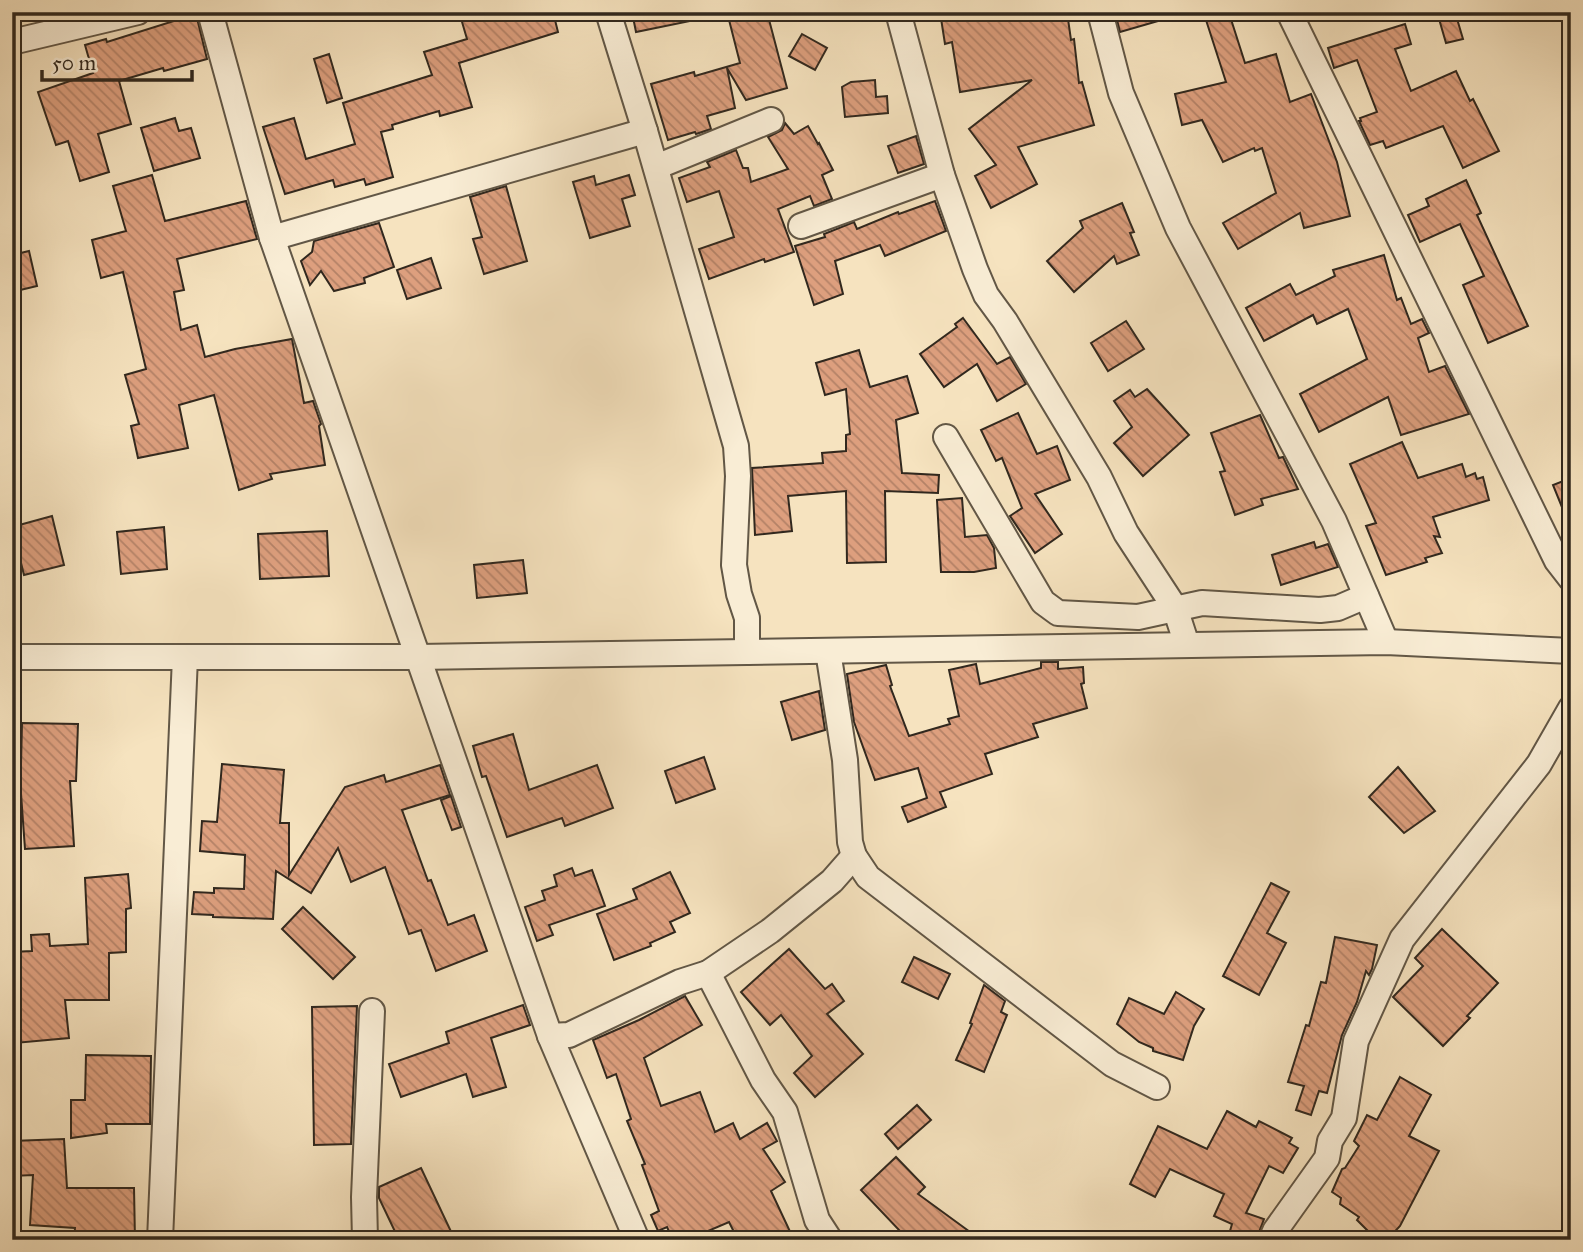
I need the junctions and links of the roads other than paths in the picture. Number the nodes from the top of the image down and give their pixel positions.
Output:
1 (138, 12) edge
2 (210, 12) edge
3 (608, 12) edge
4 (898, 12) edge
5 (1100, 12) edge
6 (1289, 12) edge
7 (12, 42) edge
8 (771, 120) dead end
9 (645, 131) junction
10 (656, 167) junction
11 (942, 175) junction
12 (801, 226) dead end
13 (272, 238) junction
14 (946, 437) dead end
15 (1571, 579) edge
16 (1366, 596) junction
17 (1175, 608) junction
18 (1386, 642) junction
19 (1187, 645) junction
20 (828, 651) junction
21 (1571, 651) edge
22 (747, 652) junction
23 (12, 657) edge
24 (185, 657) junction
25 (418, 657) junction
26 (1571, 708) edge
27 (854, 856) junction
28 (708, 973) junction
29 (372, 1011) dead end
30 (550, 1036) junction
31 (1157, 1087) dead end
32 (160, 1240) edge
33 (365, 1240) edge
34 (637, 1240) edge
35 (830, 1240) edge
36 (1271, 1240) edge

1 - 7 street
2 - 13 street
3 - 9 street
4 - 11 street
5 - 16 street
6 - 15 street
8 - 10 street
9 - 10 street
9 - 13 street
10 - 22 street
11 - 12 street
11 - 17 street
13 - 25 street
14 - 17 street
16 - 17 street
16 - 18 street
17 - 19 street
18 - 19 street
18 - 21 street
19 - 20 street
20 - 22 street
20 - 27 street
22 - 25 street
23 - 24 street
24 - 25 street
24 - 32 street
25 - 30 street
26 - 36 street
27 - 28 street
27 - 31 street
28 - 30 street
28 - 35 street
29 - 33 street
30 - 34 street

